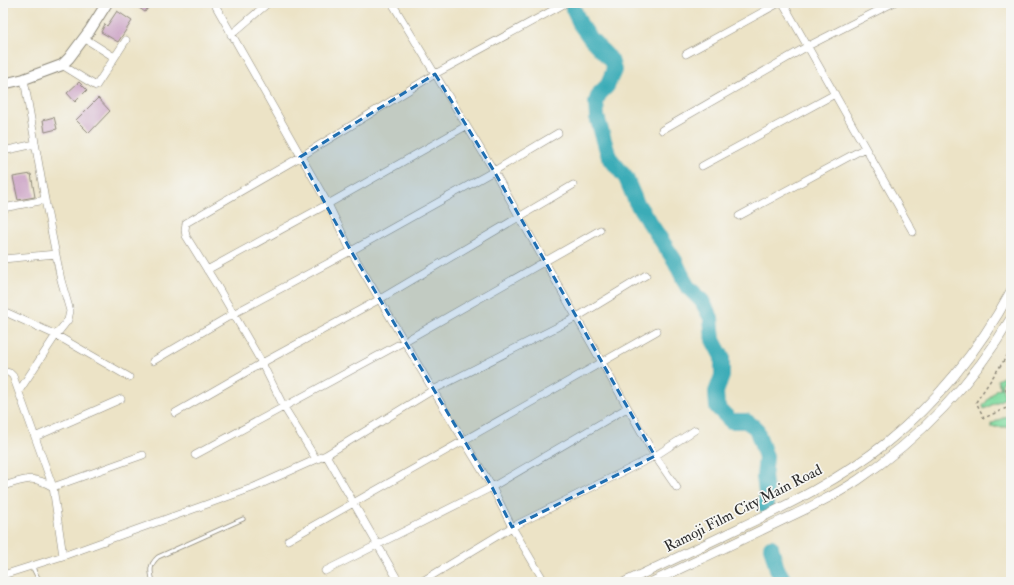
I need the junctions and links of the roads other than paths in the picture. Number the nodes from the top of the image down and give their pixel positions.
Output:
1 (107, 3) edge
2 (214, 3) edge
3 (268, 3) edge
4 (392, 3) edge
5 (566, 3) edge
6 (779, 3) edge
7 (783, 3) edge
8 (892, 3) edge
9 (231, 35) junction
10 (84, 38) junction
11 (126, 40) dead end
12 (808, 46) junction
13 (686, 54) dead end
14 (114, 57) junction
15 (62, 65) junction
16 (435, 74) junction
17 (24, 78) junction
18 (3, 84) edge
19 (835, 94) junction
20 (466, 126) junction
21 (662, 130) dead end
22 (558, 133) dead end
23 (35, 144) junction
24 (865, 148) junction
25 (3, 151) edge
26 (300, 157) junction
27 (702, 166) dead end
28 (494, 171) junction
29 (573, 185) dead end
30 (45, 200) junction
31 (328, 204) junction
32 (3, 208) edge
33 (519, 216) junction
34 (739, 216) dead end
35 (600, 230) dead end
36 (912, 232) dead end
37 (351, 251) junction
38 (56, 254) junction
39 (3, 259) edge
40 (545, 261) junction
41 (207, 270) junction
42 (646, 275) dead end
43 (1011, 291) edge
44 (380, 299) junction
45 (3, 311) edge
46 (233, 314) junction
47 (577, 317) junction
48 (1011, 318) edge
49 (657, 331) dead end
50 (56, 336) junction
51 (405, 341) junction
52 (153, 361) dead end
53 (262, 363) junction
54 (602, 363) junction
55 (3, 371) edge
56 (129, 377) dead end
57 (433, 390) junction
58 (19, 392) junction
59 (121, 399) dead end
60 (284, 407) junction
61 (627, 408) junction
62 (175, 413) dead end
63 (694, 430) dead end
64 (35, 437) junction
65 (464, 440) junction
66 (143, 455) dead end
67 (195, 455) dead end
68 (326, 455) junction
69 (655, 456) junction
70 (316, 460) junction
71 (3, 486) edge
72 (53, 487) junction
73 (492, 487) junction
74 (677, 488) dead end
75 (354, 504) junction
76 (243, 519) dead end
77 (512, 527) junction
78 (288, 540) dead end
79 (378, 544) junction
80 (63, 556) junction
81 (32, 566) junction
82 (325, 571) dead end
83 (3, 575) edge
84 (544, 581) edge
85 (40, 582) edge
86 (153, 582) edge
87 (400, 582) edge
88 (421, 582) edge
89 (625, 582) edge
90 (652, 582) edge

1 - 10 main road
2 - 9 street
3 - 9 street
4 - 16 street
5 - 16 street
6 - 13 street
7 - 12 street
8 - 12 street
9 - 26 street
10 - 14 street
10 - 15 main road
11 - 14 street
12 - 19 street
12 - 21 street
14 - 15 street
15 - 17 main road
16 - 20 street
16 - 26 street
17 - 18 main road
17 - 23 street
19 - 24 street
19 - 27 street
20 - 28 street
20 - 31 street
22 - 28 street
23 - 25 street
23 - 30 street
24 - 34 street
24 - 36 street
26 - 31 street
26 - 41 street
28 - 33 street
28 - 37 street
29 - 33 street
30 - 32 street
30 - 38 street
31 - 37 street
31 - 41 street
33 - 40 street
33 - 44 street
35 - 40 street
37 - 44 street
37 - 46 street
38 - 39 street
38 - 50 street
40 - 47 street
40 - 51 street
41 - 46 street
42 - 47 street
43 - 89 street, Ramoji Film City Main Road
44 - 51 street
44 - 53 street
45 - 50 street
46 - 52 street
46 - 53 street
47 - 54 street
47 - 57 street
48 - 90 street, Ramoji Film City Main Road
49 - 54 street
50 - 56 street
50 - 58 street
51 - 57 street
51 - 60 street
53 - 60 street
53 - 62 street
54 - 61 street
54 - 65 street
55 - 58 street
57 - 65 street
57 - 68 street
58 - 64 street
59 - 64 street
60 - 67 street
60 - 70 street
61 - 69 street
61 - 73 street
63 - 69 street
64 - 72 street
65 - 73 street
65 - 75 street
66 - 72 street
68 - 70 street
68 - 75 street
69 - 74 street
69 - 77 street
70 - 80 street
71 - 72 street
72 - 80 street
73 - 77 street
73 - 79 street
75 - 78 street
75 - 79 street
76 - 86 lane
77 - 84 street
77 - 88 street
79 - 82 street
79 - 87 street
80 - 81 street
81 - 83 street
81 - 85 lane

